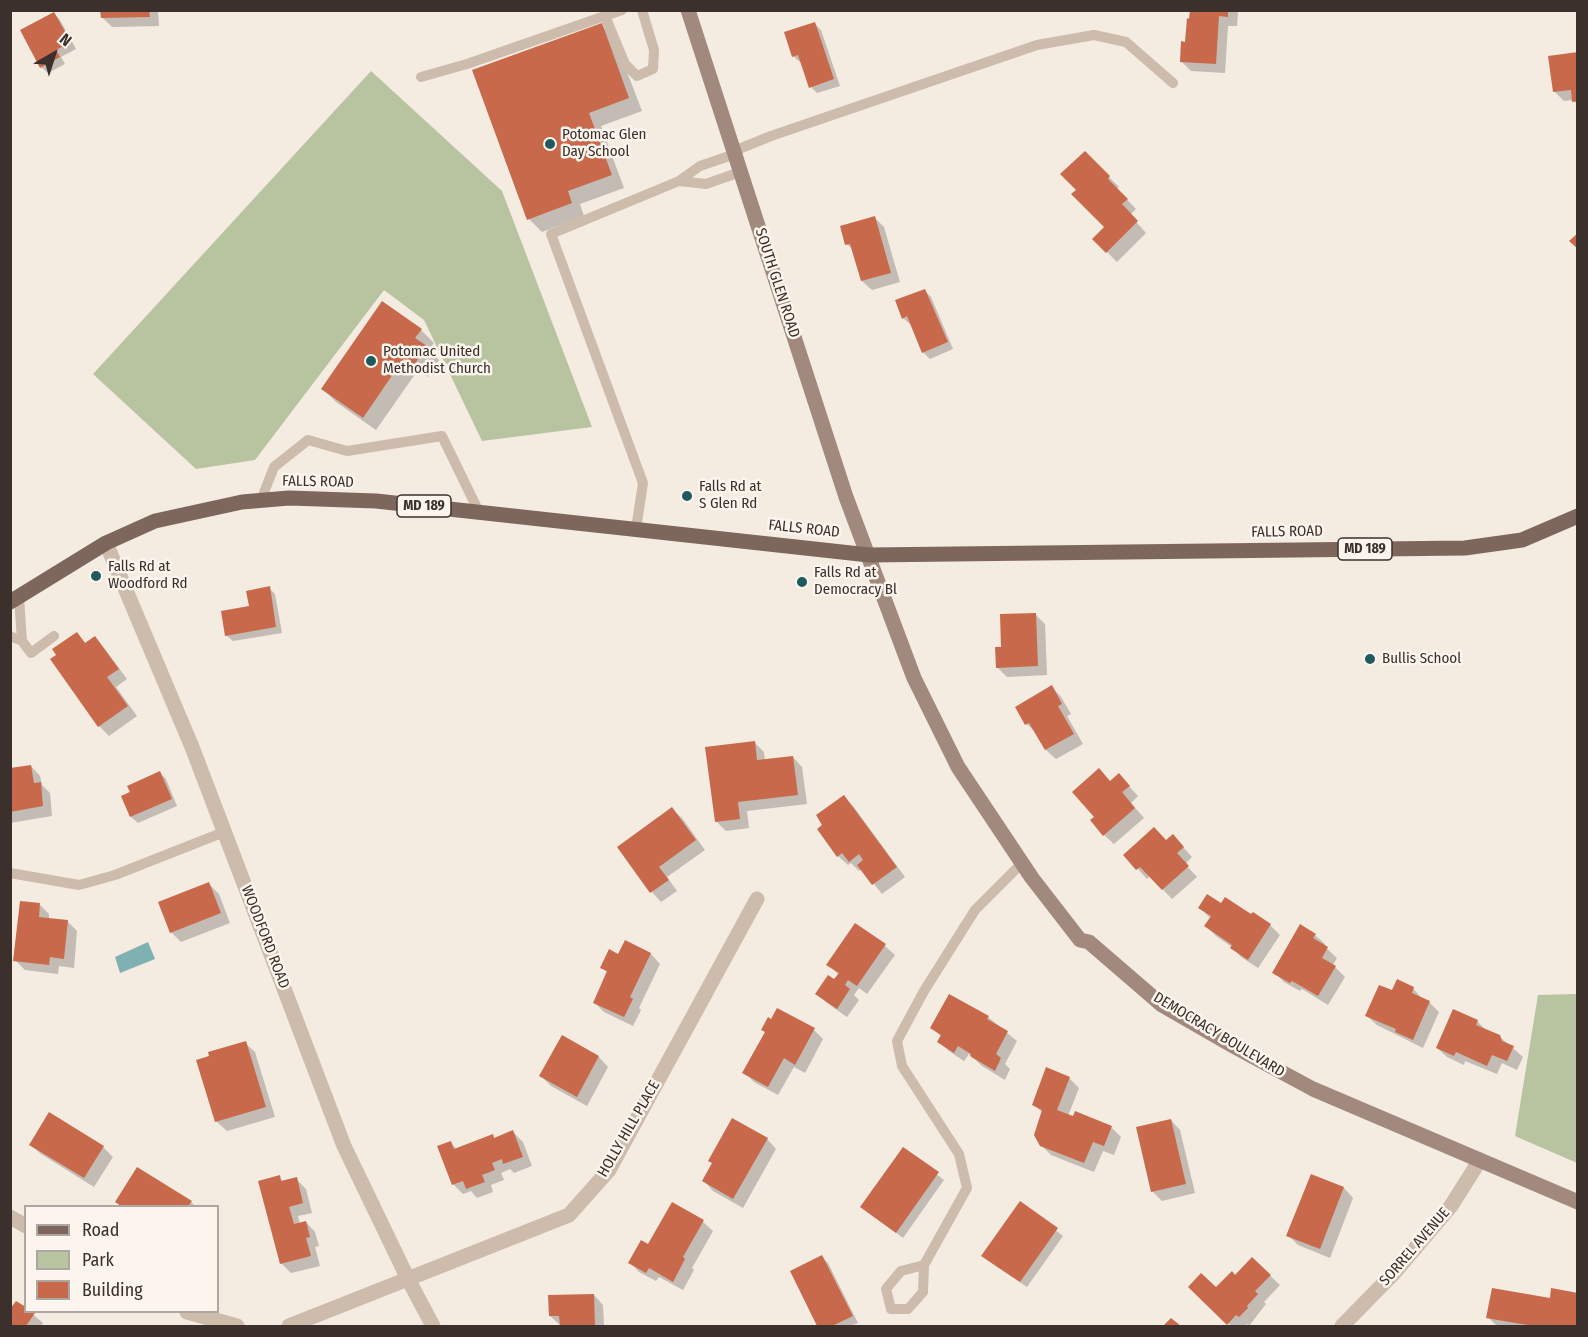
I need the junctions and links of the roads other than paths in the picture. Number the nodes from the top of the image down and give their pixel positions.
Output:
1 (622, 10) edge
2 (642, 10) edge
3 (688, 10) edge
4 (605, 16) junction
5 (421, 77) dead end
6 (1173, 83) dead end
7 (734, 153) junction
8 (740, 172) junction
9 (679, 181) junction
10 (261, 500) junction
11 (479, 512) junction
12 (1578, 516) edge
13 (636, 529) junction
14 (106, 543) junction
15 (869, 555) junction
16 (15, 600) edge
17 (10, 636) edge
18 (54, 636) dead end
19 (22, 641) junction
20 (224, 832) junction
21 (1022, 863) junction
22 (10, 873) edge
23 (757, 899) dead end
24 (1480, 1161) junction
25 (1578, 1202) edge
26 (10, 1217) edge
27 (24, 1225) edge
28 (924, 1265) junction
29 (408, 1279) junction
30 (194, 1313) edge
31 (237, 1326) edge
32 (289, 1326) edge
33 (433, 1326) edge
34 (1342, 1326) edge

1 - 4 lane
2 - 4 lane
3 - 7 main road, SOUTH GLEN ROAD
4 - 5 lane
6 - 7 lane
7 - 8 main road, SOUTH GLEN ROAD
7 - 9 lane
8 - 9 lane
8 - 15 main road, SOUTH GLEN ROAD
9 - 13 lane
10 - 11 main road, FALLS ROAD / MD 189
10 - 11 lane
10 - 14 main road, FALLS ROAD / MD 189
11 - 13 main road, FALLS ROAD / MD 189
12 - 15 main road, FALLS ROAD / MD 189
13 - 15 main road, FALLS ROAD / MD 189
14 - 16 main road, FALLS ROAD / MD 189
14 - 20 street, WOODFORD ROAD
15 - 21 main road, DEMOCRACY BOULEVARD
16 - 19 lane
17 - 19 lane
18 - 19 lane
20 - 22 lane
20 - 29 street, WOODFORD ROAD
21 - 24 main road, DEMOCRACY BOULEVARD
21 - 28 lane
23 - 29 street, HOLLY HILL PLACE
24 - 25 main road, DEMOCRACY BOULEVARD
24 - 34 street, SORREL AVENUE
26 - 27 street
28 - 28 lane
29 - 32 street, HOLLY HILL PLACE
29 - 33 street, WOODFORD ROAD
30 - 31 street

